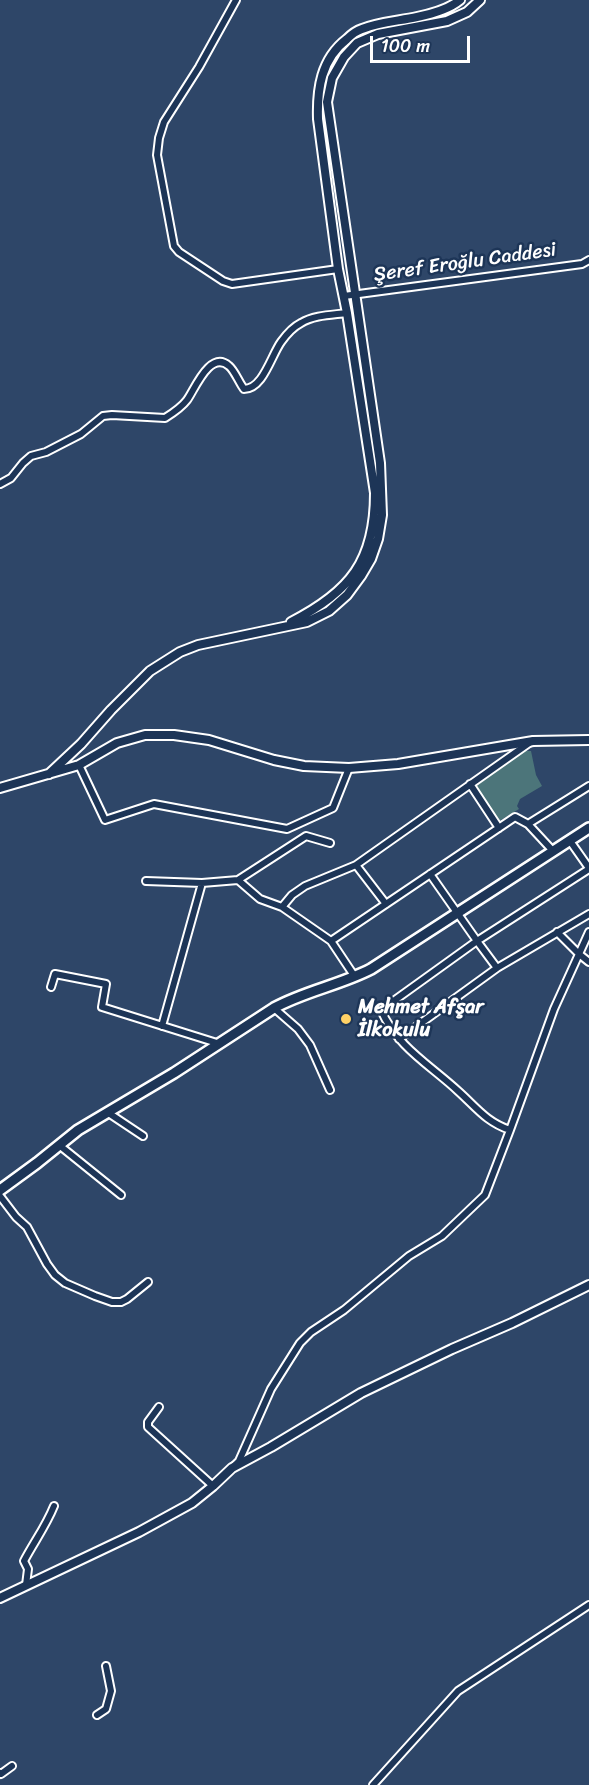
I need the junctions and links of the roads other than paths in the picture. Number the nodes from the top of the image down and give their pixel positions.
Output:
1 (236, 0) edge
2 (460, 0) edge
3 (480, 0) edge
4 (589, 260) edge
5 (338, 269) junction
6 (355, 295) junction
7 (344, 296) junction
8 (347, 313) junction
9 (0, 484) edge
10 (281, 627) junction
11 (589, 740) edge
12 (533, 741) junction
13 (79, 765) junction
14 (349, 768) junction
15 (49, 774) junction
16 (471, 784) junction
17 (589, 786) edge
18 (0, 788) edge
19 (528, 824) junction
20 (499, 828) junction
21 (589, 828) edge
22 (570, 841) junction
23 (330, 843) dead end
24 (553, 851) junction
25 (356, 865) junction
26 (589, 869) edge
27 (430, 874) junction
28 (238, 880) junction
29 (146, 881) dead end
30 (202, 883) junction
31 (386, 903) junction
32 (282, 907) junction
33 (458, 914) junction
34 (589, 914) edge
35 (557, 932) junction
36 (589, 932) edge
37 (331, 941) junction
38 (477, 941) junction
39 (579, 954) junction
40 (589, 962) edge
41 (497, 968) junction
42 (355, 977) junction
43 (51, 987) dead end
44 (274, 1008) junction
45 (162, 1026) junction
46 (399, 1039) junction
47 (217, 1043) junction
48 (330, 1090) dead end
49 (107, 1112) junction
50 (510, 1130) junction
51 (142, 1137) dead end
52 (59, 1145) junction
53 (0, 1190) edge
54 (121, 1195) dead end
55 (0, 1196) edge
56 (148, 1282) dead end
57 (589, 1285) edge
58 (159, 1407) dead end
59 (232, 1468) junction
60 (213, 1486) junction
61 (54, 1506) dead end
62 (26, 1585) junction
63 (0, 1598) edge
64 (589, 1605) edge
65 (106, 1666) dead end
66 (97, 1715) dead end
67 (12, 1766) dead end
68 (0, 1774) edge
69 (373, 1785) edge

1 - 5 street
2 - 5 street
3 - 6 street
4 - 6 street, Şeref Eroğlu Caddesi
5 - 7 street
6 - 7 street, Şeref Eroğlu Caddesi
6 - 10 street
7 - 8 street
8 - 9 street
8 - 10 street
10 - 15 street
11 - 12 street
12 - 14 street
12 - 16 street
13 - 14 street
13 - 14 street
13 - 15 street
15 - 18 street
16 - 20 street
16 - 25 street
17 - 19 street
19 - 20 street
19 - 24 street
20 - 27 street
21 - 22 main road
22 - 24 main road
22 - 26 street
23 - 28 street
24 - 33 main road
25 - 31 street
25 - 32 street
26 - 38 street
27 - 31 street
27 - 33 street
28 - 30 street
28 - 32 street
29 - 30 street
30 - 45 street
31 - 37 street
32 - 37 street
33 - 38 street
33 - 42 main road
34 - 35 street
35 - 39 street
35 - 41 street
36 - 39 street
37 - 42 street
38 - 41 street
38 - 46 street
39 - 40 street
39 - 50 street
41 - 46 street
42 - 44 main road
43 - 45 street
44 - 47 main road
44 - 48 street
45 - 47 street
46 - 50 street
47 - 49 main road
49 - 51 street
49 - 52 main road
50 - 59 street
52 - 53 main road
52 - 54 street
55 - 56 street
57 - 59 street
58 - 60 street
59 - 60 street
60 - 62 street
61 - 62 street
62 - 63 street
64 - 69 street
65 - 66 street
67 - 68 street

